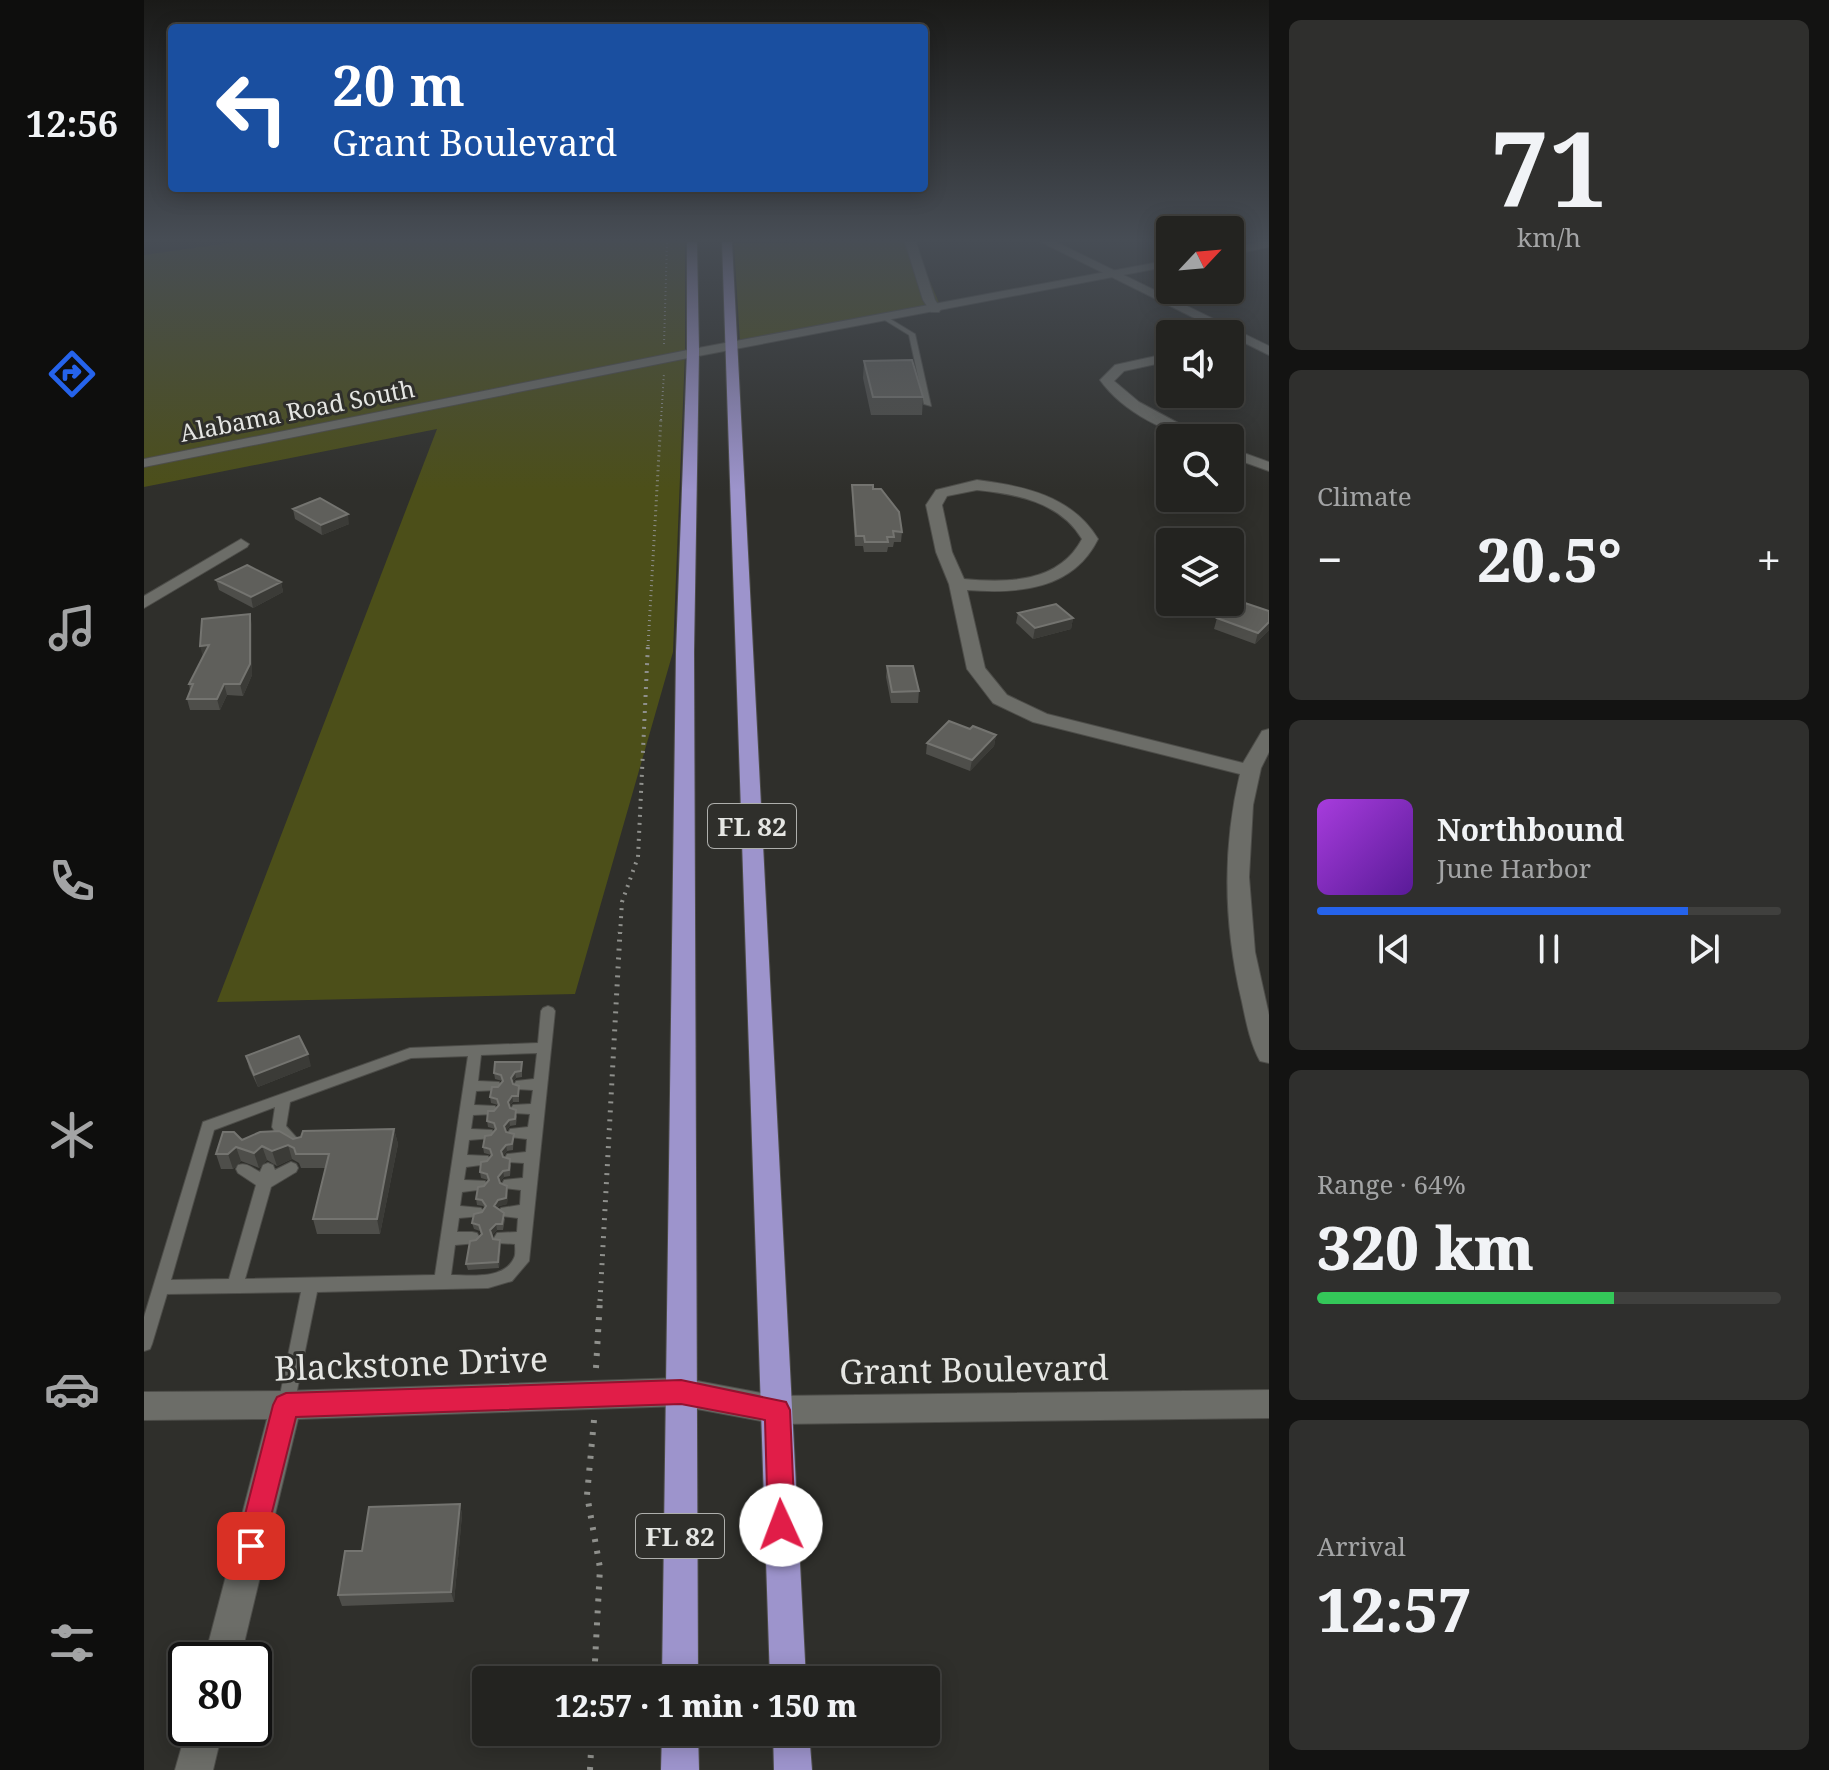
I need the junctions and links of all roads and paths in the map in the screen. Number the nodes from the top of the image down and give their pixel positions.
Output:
1 (666, 325) edge
2 (693, 325) edge
3 (731, 325) edge
4 (849, 325) edge
5 (896, 325) edge
6 (1214, 325) edge
7 (1269, 335) edge
8 (1246, 340) junction
9 (732, 346) junction
10 (1269, 351) edge
11 (693, 353) junction
12 (665, 355) dead end
13 (1156, 360) edge
14 (664, 377) dead end
15 (928, 404) dead end
16 (1173, 424) edge
17 (1244, 457) edge
18 (144, 463) edge
19 (1269, 467) edge
20 (241, 544) dead end
21 (957, 584) junction
22 (144, 603) edge
23 (1269, 735) edge
24 (1250, 771) junction
25 (548, 1011) dead end
26 (544, 1048) junction
27 (475, 1051) junction
28 (1269, 1054) edge
29 (540, 1084) junction
30 (521, 1085) edge
31 (470, 1086) junction
32 (494, 1086) edge
33 (284, 1098) junction
34 (518, 1109) edge
35 (537, 1109) junction
36 (466, 1110) junction
37 (490, 1110) edge
38 (515, 1133) edge
39 (535, 1133) junction
40 (487, 1134) edge
41 (463, 1135) junction
42 (297, 1146) edge
43 (532, 1157) junction
44 (512, 1158) edge
45 (483, 1160) edge
46 (460, 1161) junction
47 (291, 1168) dead end
48 (243, 1169) dead end
49 (266, 1176) junction
50 (509, 1184) edge
51 (529, 1184) junction
52 (480, 1185) edge
53 (456, 1186) junction
54 (526, 1211) junction
55 (453, 1212) junction
56 (476, 1212) edge
57 (506, 1212) edge
58 (472, 1238) edge
59 (502, 1238) edge
60 (523, 1238) junction
61 (448, 1239) junction
62 (442, 1283) junction
63 (310, 1285) junction
64 (160, 1287) junction
65 (235, 1287) junction
66 (597, 1343) dead end
67 (144, 1344) edge
68 (681, 1392) junction
69 (1269, 1404) edge
70 (286, 1405) junction
71 (144, 1406) edge
72 (777, 1410) junction
73 (593, 1428) dead end
74 (227, 1642) edge
75 (595, 1666) edge
76 (680, 1666) edge
77 (787, 1666) edge
78 (200, 1746) edge
79 (591, 1746) edge
80 (680, 1746) edge
81 (792, 1746) edge
82 (194, 1770) edge
83 (590, 1770) edge
84 (680, 1770) edge
85 (793, 1770) edge

1 - 12 path
2 - 11 highway, FL 82
3 - 9 highway, FL 82
4 - 9 street, Alabama Road South
5 - 15 lane
6 - 8 street
7 - 8 street
8 - 10 street
9 - 11 street, Alabama Road South
9 - 72 highway, FL 82
11 - 18 street, Alabama Road South
11 - 68 highway, FL 82
13 - 16 street
14 - 66 path
17 - 19 street
20 - 22 street
21 - 21 street
21 - 24 street
23 - 24 street
24 - 28 street
25 - 26 lane
26 - 27 lane
26 - 29 lane
27 - 31 lane
27 - 33 lane
29 - 30 lane
29 - 35 lane
31 - 32 lane
31 - 36 lane
33 - 42 lane
33 - 64 lane
34 - 35 lane
35 - 39 lane
36 - 37 lane
36 - 41 lane
38 - 39 lane
39 - 43 lane
40 - 41 lane
41 - 46 lane
43 - 44 lane
43 - 51 lane
45 - 46 lane
46 - 53 lane
47 - 49 lane
48 - 49 lane
49 - 65 lane
50 - 51 lane
51 - 54 lane
52 - 53 lane
53 - 55 lane
54 - 57 lane
54 - 60 lane
55 - 56 lane
55 - 61 lane
58 - 61 lane
59 - 60 lane
60 - 62 lane
61 - 62 lane
62 - 63 lane
63 - 65 lane
63 - 70 lane
64 - 65 lane
64 - 67 lane
68 - 70 street, Blackstone Drive
68 - 72 street, Grant Boulevard
68 - 76 highway, FL 82
69 - 72 street, Grant Boulevard
70 - 71 street, Blackstone Drive
70 - 74 street
72 - 77 highway, FL 82
73 - 75 path
78 - 82 street
79 - 83 path
80 - 84 highway
81 - 85 highway

